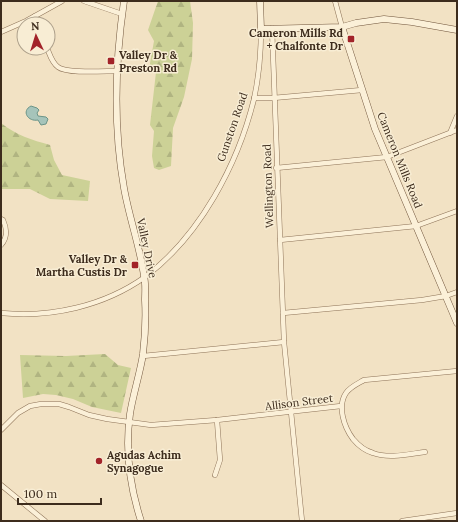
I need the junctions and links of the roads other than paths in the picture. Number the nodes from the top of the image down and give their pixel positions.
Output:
1 (62, 1) edge
2 (84, 1) edge
3 (124, 1) edge
4 (260, 1) edge
5 (335, 1) edge
6 (122, 14) junction
7 (35, 16) edge
8 (16, 25) edge
9 (342, 26) junction
10 (272, 28) junction
11 (261, 29) junction
12 (457, 30) edge
13 (1, 32) edge
14 (51, 56) edge
15 (117, 71) junction
16 (362, 90) junction
17 (254, 98) junction
18 (273, 98) junction
19 (457, 116) edge
20 (457, 130) edge
21 (450, 133) junction
22 (387, 157) junction
23 (276, 168) junction
24 (457, 211) edge
25 (1, 219) edge
26 (416, 226) junction
27 (280, 240) junction
28 (1, 245) edge
29 (145, 277) junction
30 (457, 292) edge
31 (446, 296) junction
32 (1, 312) edge
33 (283, 313) junction
34 (457, 323) edge
35 (284, 342) junction
36 (143, 356) junction
37 (457, 371) edge
38 (341, 406) junction
39 (291, 413) junction
40 (217, 420) junction
41 (129, 422) junction
42 (1, 430) edge
43 (425, 452) dead end
44 (215, 475) dead end
45 (1, 485) edge
46 (457, 513) edge
47 (442, 515) junction
48 (45, 521) edge
49 (141, 521) edge
50 (302, 521) edge
51 (402, 521) edge
52 (444, 521) edge

1 - 7 street
2 - 6 street
3 - 6 street, Valley Drive
4 - 11 street, Gunston Road
5 - 9 street, Cameron Mills Road
6 - 15 street, Valley Drive
8 - 13 street
9 - 10 street
9 - 12 street
9 - 16 street, Cameron Mills Road
10 - 11 street
10 - 18 street, Wellington Road
11 - 17 street, Gunston Road
14 - 15 street
15 - 29 street, Valley Drive
16 - 18 street
16 - 22 street, Cameron Mills Road
17 - 18 street
17 - 29 street, Gunston Road
18 - 23 street, Wellington Road
19 - 21 street
20 - 21 street
21 - 22 street
22 - 23 street
22 - 26 street, Cameron Mills Road
23 - 27 street, Wellington Road
24 - 26 street
25 - 28 street
26 - 27 street
26 - 31 street, Cameron Mills Road
27 - 33 street, Wellington Road
29 - 32 street, Gunston Road
29 - 36 street, Valley Drive
30 - 31 street
31 - 33 street
31 - 34 street, Cameron Mills Road
33 - 35 street, Wellington Road
35 - 36 street
35 - 39 street, Wellington Road
36 - 41 street, Valley Drive
37 - 38 street, Allison Street
38 - 39 street, Allison Street
38 - 43 street
39 - 40 street, Allison Street
39 - 50 street, Wellington Road
40 - 41 street, Allison Street
40 - 44 street
41 - 42 street, Allison Street
41 - 49 street, Valley Drive
45 - 48 street
46 - 47 street
47 - 51 street
47 - 52 street

